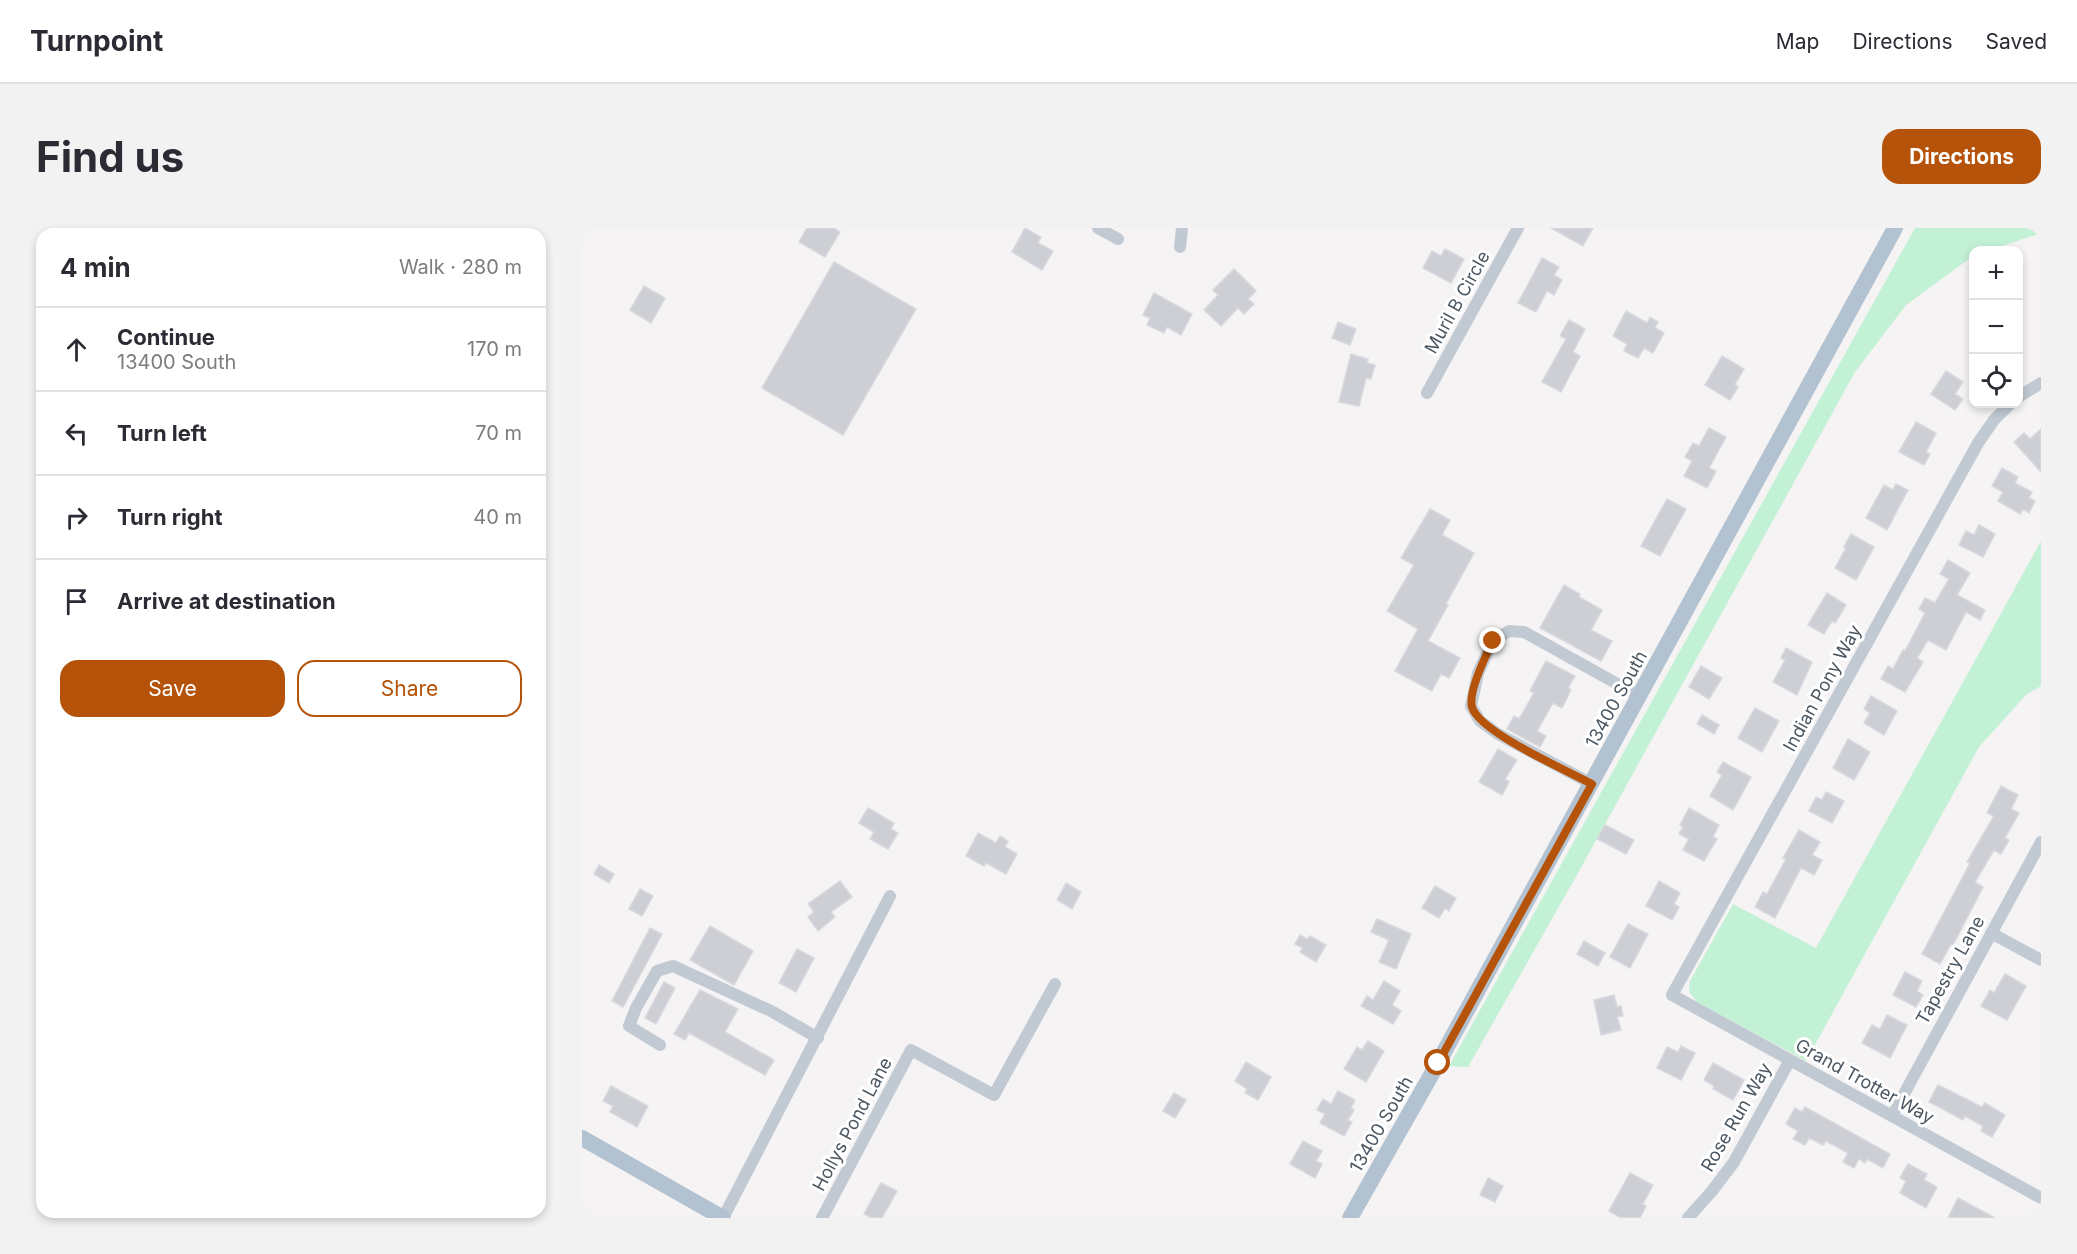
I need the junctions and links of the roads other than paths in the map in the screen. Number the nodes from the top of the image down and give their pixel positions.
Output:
1 (1098, 228) edge
2 (1182, 228) edge
3 (1518, 228) edge
4 (1895, 228) edge
5 (1118, 239) dead end
6 (1180, 247) dead end
7 (2041, 383) edge
8 (1427, 393) dead end
9 (2023, 394) edge
10 (2006, 408) edge
11 (1640, 696) junction
12 (1592, 784) junction
13 (2041, 842) edge
14 (890, 896) dead end
15 (1991, 933) junction
16 (2041, 960) edge
17 (1055, 984) dead end
18 (1672, 995) joint
19 (818, 1038) junction
20 (660, 1045) dead end
21 (1790, 1060) junction
22 (1892, 1116) junction
23 (582, 1138) edge
24 (2041, 1198) edge
25 (723, 1218) edge
26 (822, 1218) edge
27 (1350, 1218) edge
28 (1688, 1218) edge

1 - 5 street
2 - 6 street
3 - 8 street, Muril B Circle
4 - 11 main road, 13400 South
7 - 9 street
10 - 18 street, Indian Pony Way
11 - 12 main road, 13400 South
11 - 12 street
12 - 27 main road, 13400 South
13 - 15 street, Tapestry Lane
14 - 19 street
15 - 16 street
15 - 22 street, Tapestry Lane
17 - 26 street, Hollys Pond Lane
18 - 21 street, Grand Trotter Way
19 - 20 street
19 - 25 street
21 - 22 street, Grand Trotter Way
21 - 28 street, Rose Run Way
22 - 24 street, Grand Trotter Way
23 - 25 main road

